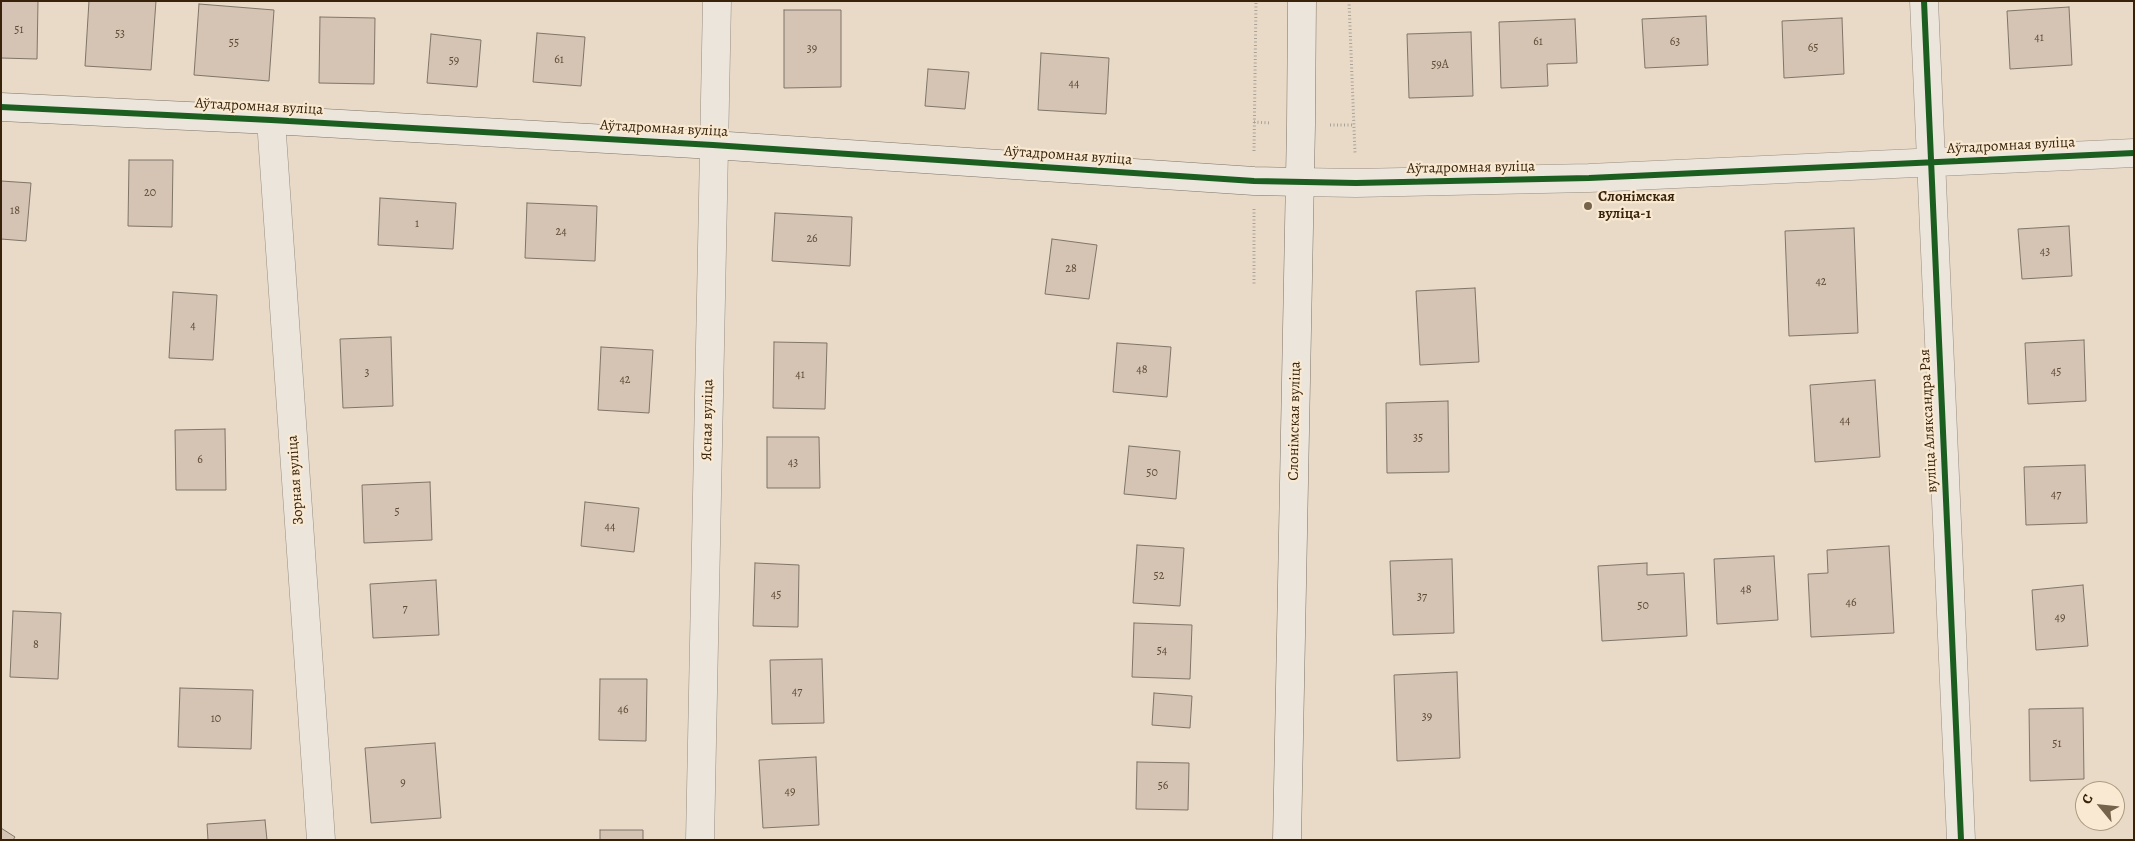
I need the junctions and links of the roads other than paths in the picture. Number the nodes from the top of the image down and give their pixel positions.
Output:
1 (717, 1) edge
2 (1302, 1) edge
3 (1924, 1) edge
4 (1, 108) edge
5 (271, 120) junction
6 (713, 145) junction
7 (2134, 153) edge
8 (1930, 163) junction
9 (1300, 182) junction
10 (321, 840) edge
11 (700, 840) edge
12 (1287, 840) edge
13 (1961, 840) edge

1 - 6 street, Ясная вуліца
2 - 9 street, Слонімская вуліца
3 - 8 street, вуліца Аляксандра Рая
4 - 5 street, Аўтадромная вуліца
5 - 6 street, Аўтадромная вуліца
5 - 10 street, Зорная вуліца
6 - 9 street, Аўтадромная вуліца
6 - 11 street, Ясная вуліца
7 - 8 street, Аўтадромная вуліца
8 - 9 street, Аўтадромная вуліца
8 - 13 street, вуліца Аляксандра Рая
9 - 12 street, Слонімская вуліца

